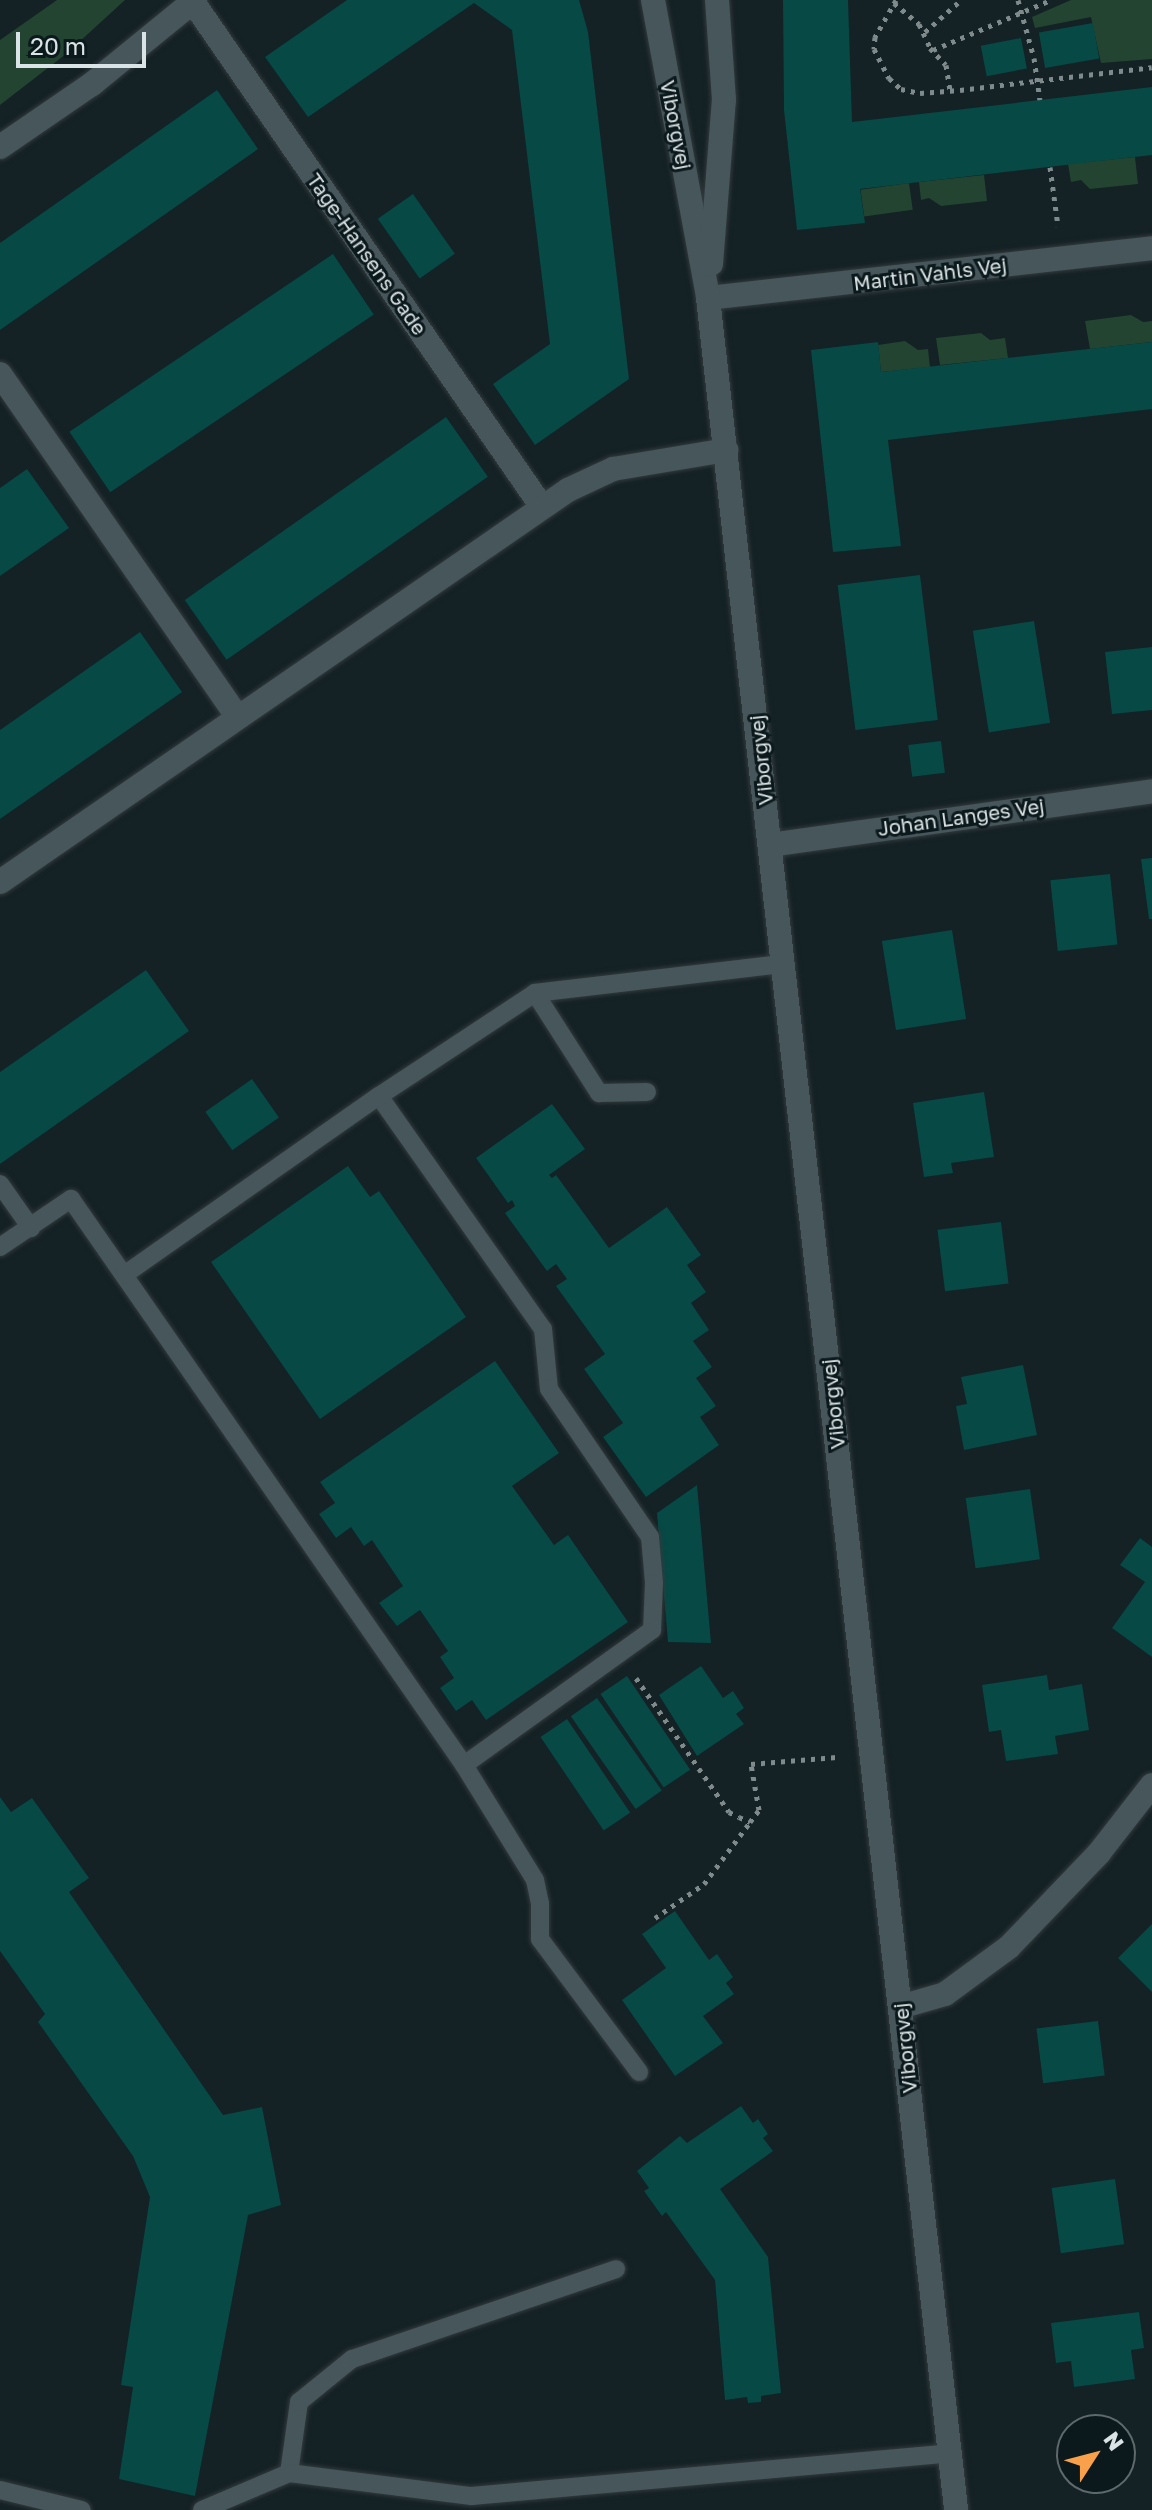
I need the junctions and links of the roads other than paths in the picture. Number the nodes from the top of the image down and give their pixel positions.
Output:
1 (653, 0) edge
2 (717, 0) edge
3 (194, 1) edge
4 (0, 147) edge
5 (1152, 248) edge
6 (708, 298) junction
7 (0, 374) edge
8 (726, 450) junction
9 (542, 507) junction
10 (237, 716) junction
11 (1152, 791) edge
12 (770, 845) junction
13 (0, 882) edge
14 (783, 964) junction
15 (535, 993) junction
16 (647, 1092) dead end
17 (379, 1096) junction
18 (0, 1184) edge
19 (31, 1228) junction
20 (0, 1247) edge
21 (124, 1275) junction
22 (464, 1765) junction
23 (1152, 1785) edge
24 (900, 2007) junction
25 (639, 2072) dead end
26 (616, 2269) dead end
27 (950, 2453) junction
28 (289, 2473) junction
29 (0, 2490) edge
30 (82, 2510) edge
31 (202, 2510) edge
32 (956, 2510) edge

1 - 6 street, Viborgvej
2 - 6 street, Viborgvej
3 - 4 street
3 - 9 street, Tage-Hansens Gade
5 - 6 street, Martin Vahls Vej
6 - 8 street, Viborgvej
7 - 10 street
8 - 9 street
8 - 12 street, Viborgvej
9 - 10 street
10 - 13 street
11 - 12 street, Johan Langes Vej
12 - 14 street, Viborgvej
14 - 15 lane
14 - 24 street, Viborgvej
15 - 16 lane
15 - 17 lane
17 - 21 lane
17 - 22 lane
18 - 19 lane
19 - 20 lane
19 - 21 lane
21 - 22 lane
22 - 25 lane
23 - 24 street
24 - 27 street, Viborgvej
26 - 28 lane
27 - 28 lane
27 - 32 street, Viborgvej
28 - 31 lane
29 - 30 lane

